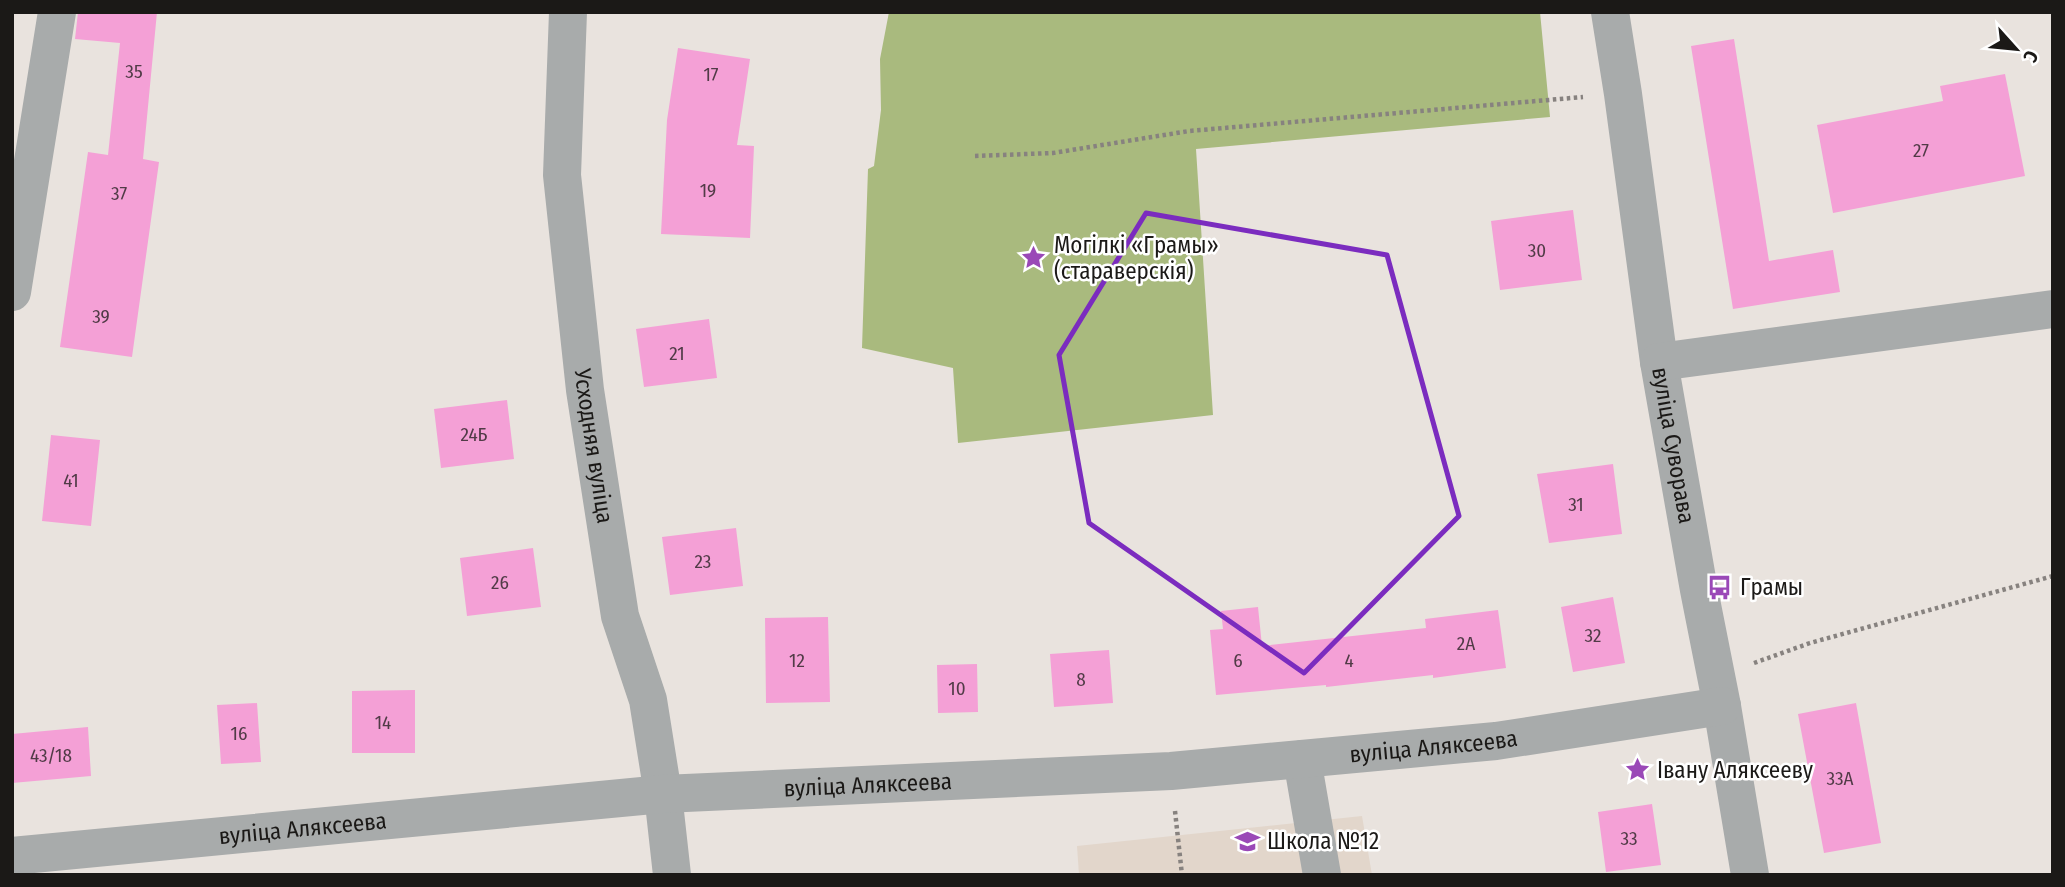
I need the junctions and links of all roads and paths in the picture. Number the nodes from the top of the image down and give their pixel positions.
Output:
1 (57, 12) edge
2 (568, 12) edge
3 (1610, 12) edge
4 (1623, 94) junction
5 (975, 156) dead end
6 (12, 292) edge
7 (2053, 309) edge
8 (1659, 362) junction
9 (2053, 576) edge
10 (1719, 691) junction
11 (1302, 759) junction
12 (1171, 771) junction
13 (663, 794) junction
14 (12, 856) edge
15 (140, 860) edge
16 (671, 875) edge
17 (1182, 875) edge
18 (1322, 875) edge
19 (1750, 875) edge

1 - 6 street
2 - 13 street, Усходняя вуліца
3 - 4 street, вуліца Суворава
4 - 5 path
4 - 8 street, вуліца Суворава
7 - 8 street
8 - 10 street, вуліца Суворава
9 - 10 path
10 - 11 street, вуліца Аляксеева
10 - 19 street, вуліца Суворава
11 - 12 street, вуліца Аляксеева
11 - 18 street
12 - 13 street, вуліца Аляксеева
12 - 17 path
13 - 15 street, вуліца Аляксеева
13 - 16 street, Усходняя вуліца
14 - 15 street, вуліца Аляксеева

